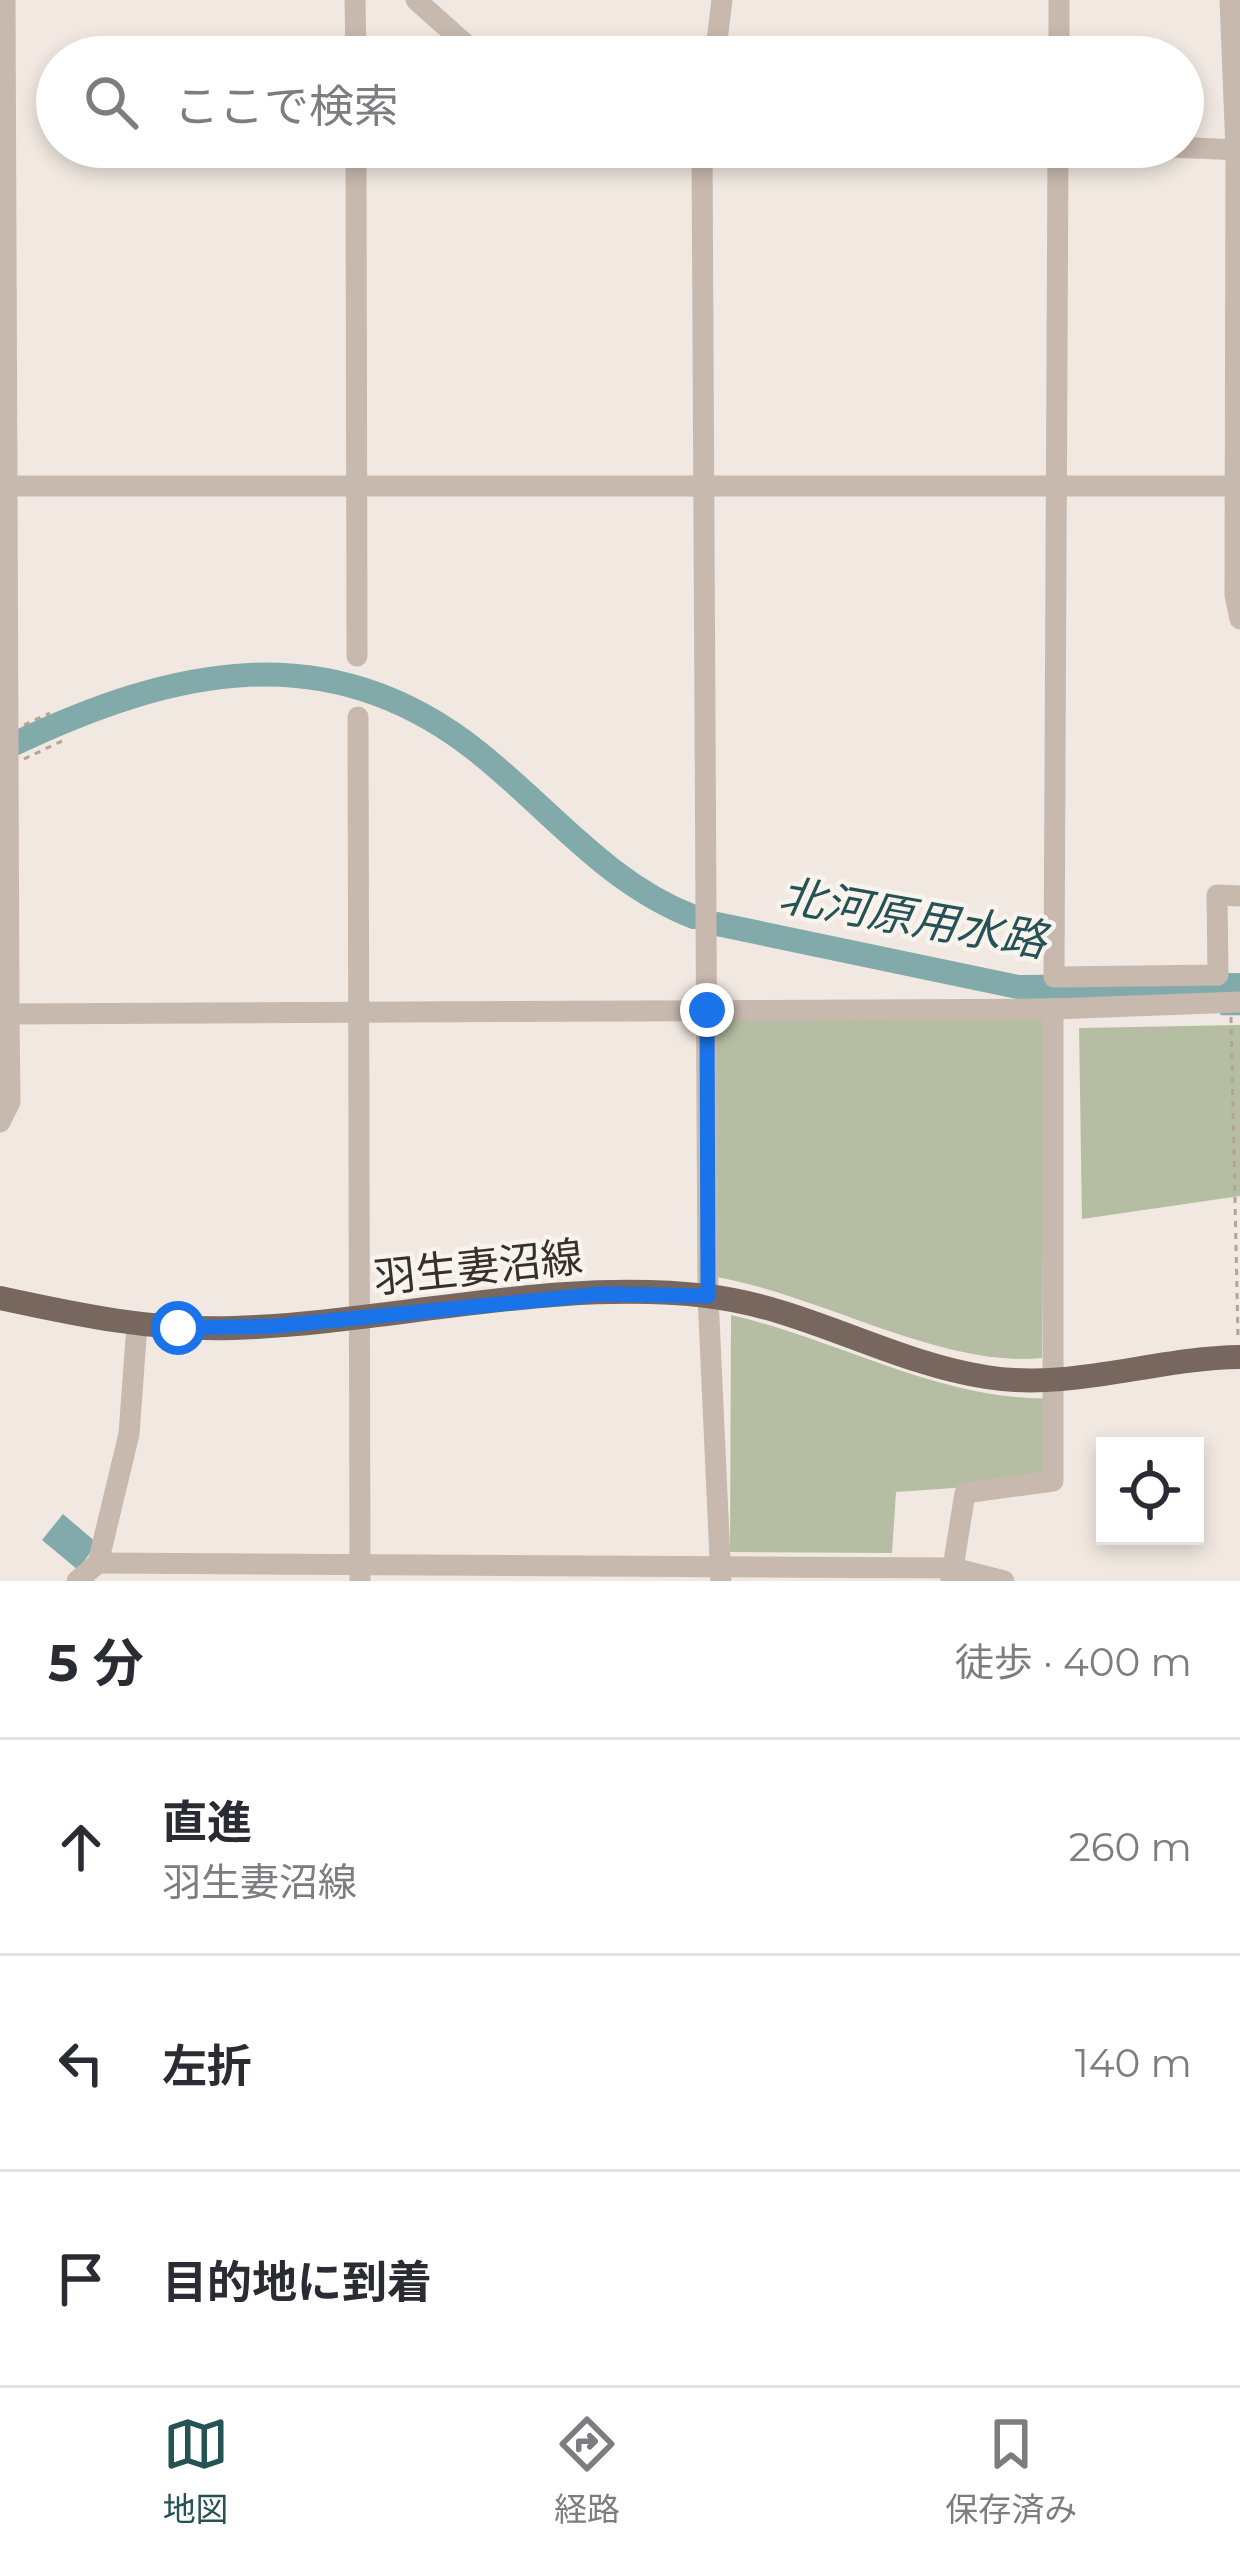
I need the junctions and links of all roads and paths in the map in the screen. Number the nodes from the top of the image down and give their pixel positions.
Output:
1 (5, 0) edge
2 (356, 0) edge
3 (416, 0) edge
4 (722, 0) edge
5 (1059, 0) edge
6 (1230, 0) edge
7 (356, 36) edge
8 (456, 36) edge
9 (718, 36) edge
10 (1059, 36) edge
11 (1204, 148) edge
12 (1238, 150) edge
13 (356, 168) edge
14 (702, 168) edge
15 (1058, 168) edge
16 (3, 232) edge
17 (1059, 484) junction
18 (705, 485) junction
19 (4, 486) edge
20 (358, 486) junction
21 (1238, 486) edge
22 (1237, 595) edge
23 (1240, 619) edge
24 (357, 656) dead end
25 (358, 717) dead end
26 (62, 741) dead end
27 (10, 765) junction
28 (1240, 896) edge
29 (1235, 1002) edge
30 (1053, 1009) junction
31 (358, 1010) junction
32 (707, 1010) junction
33 (5, 1014) edge
34 (0, 1123) edge
35 (708, 1296) junction
36 (0, 1298) edge
37 (359, 1318) junction
38 (137, 1325) junction
39 (1239, 1357) edge
40 (1055, 1380) junction
41 (98, 1563) junction
42 (360, 1572) edge
43 (722, 1573) edge
44 (952, 1574) edge
45 (77, 1581) edge
46 (1004, 1581) edge

1 - 16 street
2 - 7 street
3 - 8 street
4 - 9 street
5 - 10 street
6 - 12 street
11 - 12 street
12 - 21 street
13 - 20 street
14 - 18 street
15 - 17 street
16 - 19 street
17 - 18 street
17 - 21 street
17 - 28 street
18 - 20 street
18 - 32 street
19 - 20 street
19 - 27 street
20 - 24 street
21 - 22 street
22 - 23 street
25 - 31 street
26 - 27 path
27 - 33 street
29 - 30 street
29 - 39 path
30 - 32 street
30 - 40 street
31 - 32 street
31 - 33 street
31 - 37 street
32 - 35 street
33 - 34 street
35 - 37 main road, 羽生妻沼線
35 - 40 main road, 羽生妻沼線
35 - 43 street
36 - 38 main road, 羽生妻沼線
37 - 38 main road, 羽生妻沼線
37 - 42 street
38 - 41 street
39 - 40 main road, 羽生妻沼線
40 - 44 street
41 - 42 street
41 - 45 street
42 - 43 street
43 - 44 street
44 - 46 street

